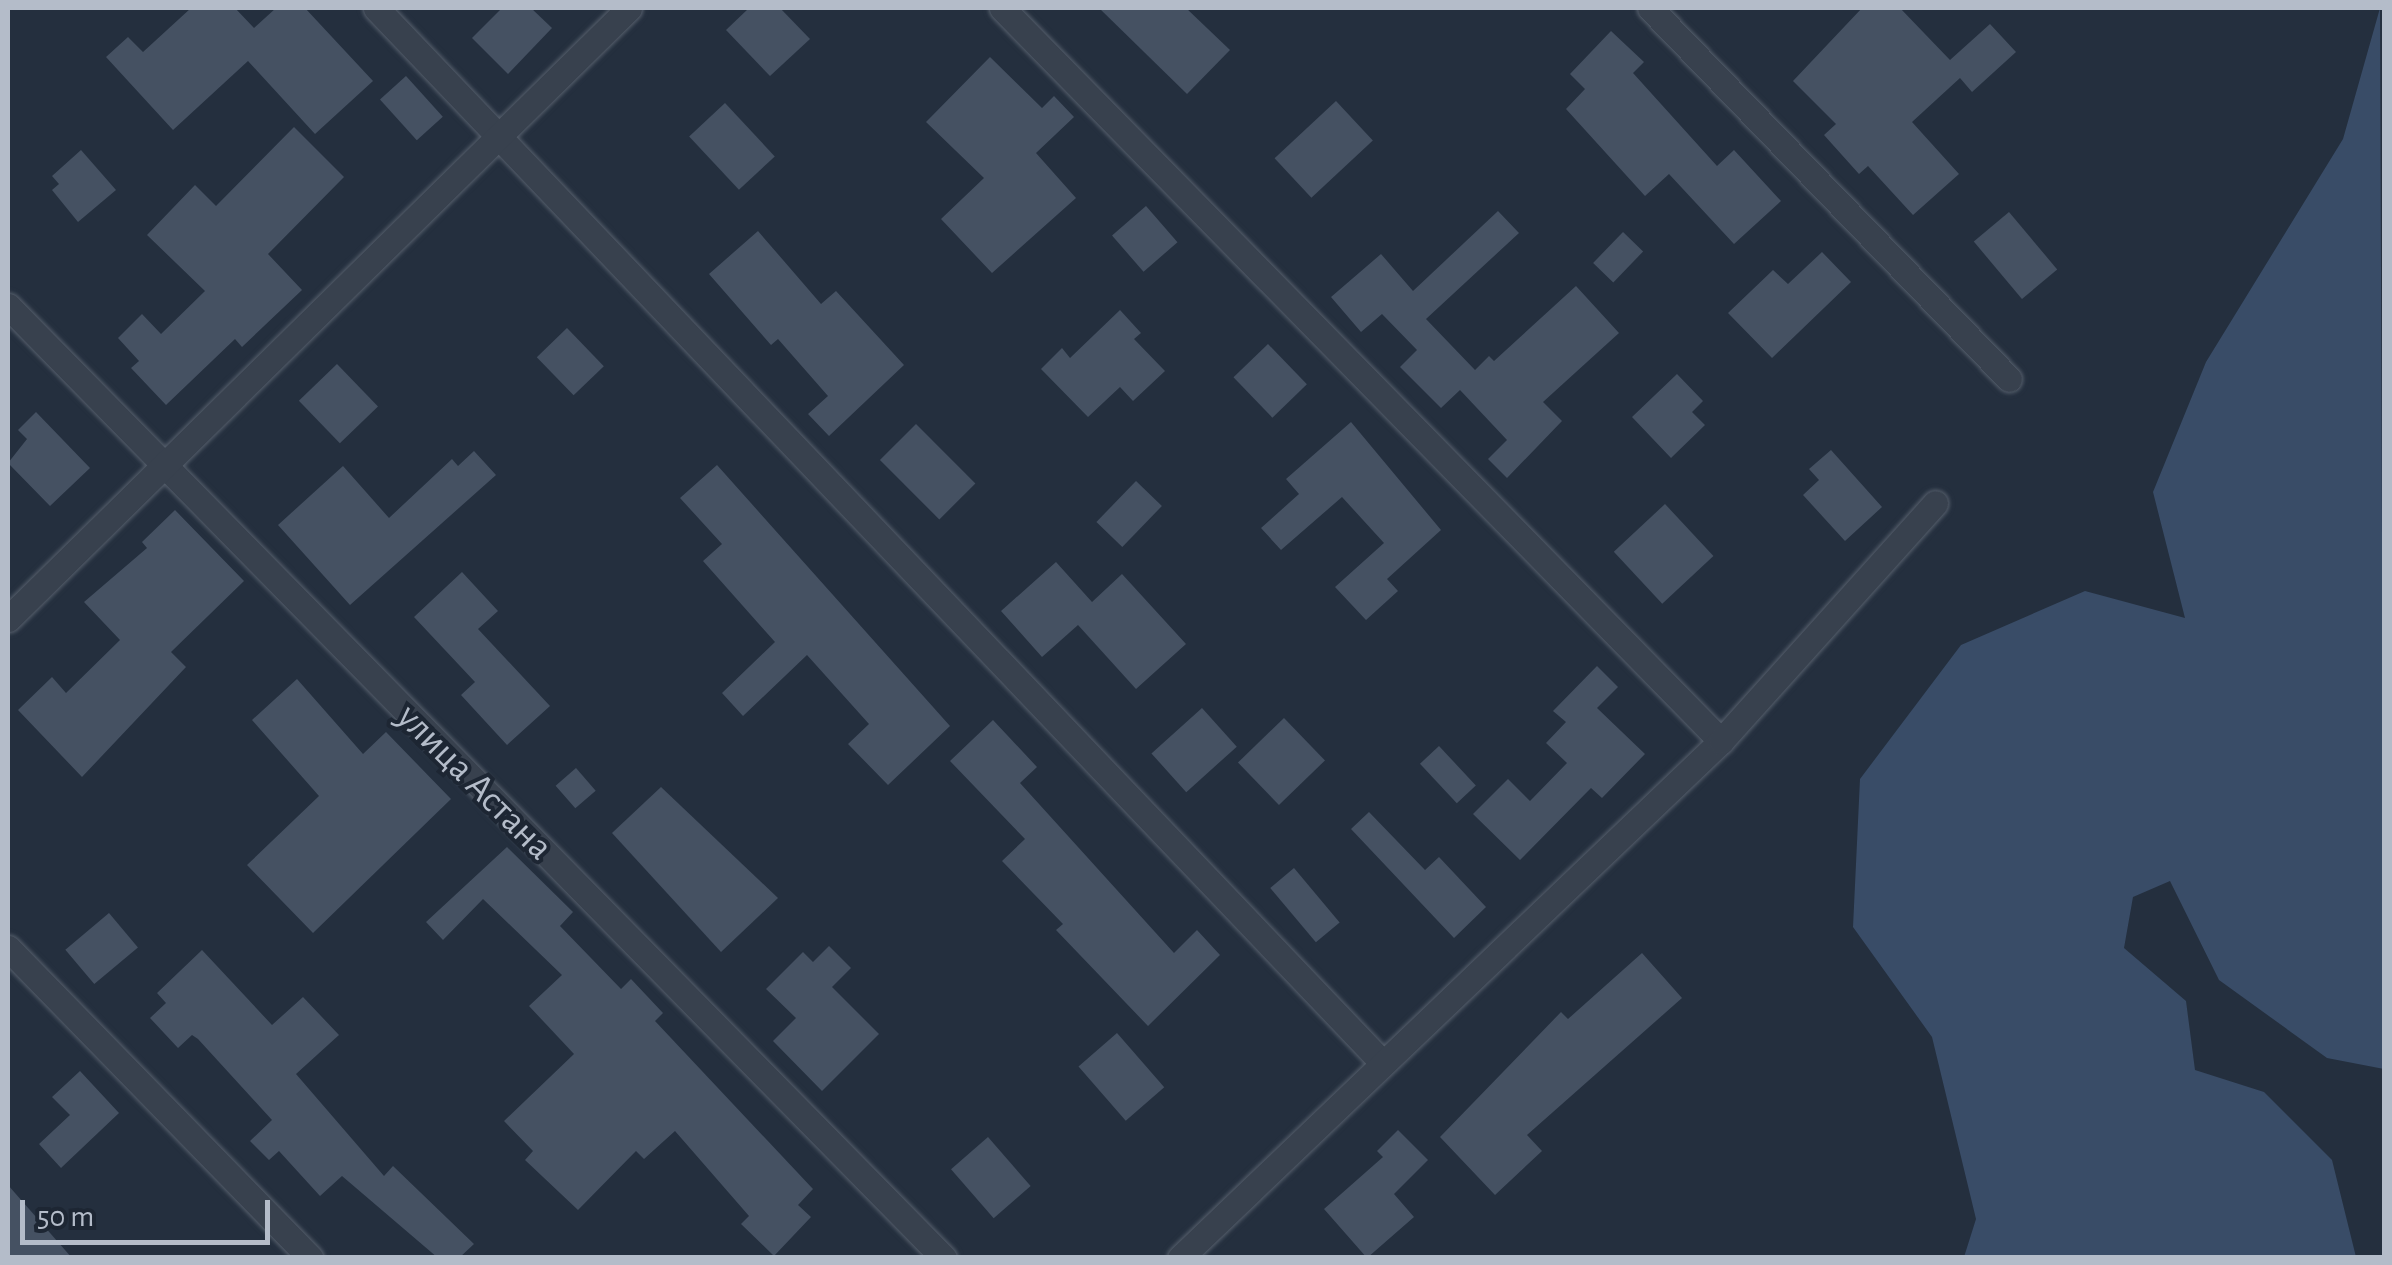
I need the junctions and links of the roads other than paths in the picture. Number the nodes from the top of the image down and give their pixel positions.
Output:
1 (376, 8) edge
2 (629, 8) edge
3 (1002, 8) edge
4 (1650, 8) edge
5 (496, 134) junction
6 (8, 306) edge
7 (2009, 378) dead end
8 (160, 467) junction
9 (1936, 503) dead end
10 (8, 619) edge
11 (1720, 741) junction
12 (8, 948) edge
13 (1382, 1061) junction
14 (310, 1258) edge
15 (944, 1258) edge
16 (1180, 1258) edge

1 - 5 street
2 - 5 street
3 - 11 street
4 - 7 street
5 - 8 street
5 - 13 street
6 - 8 street, улица Астана
8 - 10 street
8 - 15 street, улица Астана
9 - 11 street
11 - 13 street
12 - 14 street
13 - 16 street

